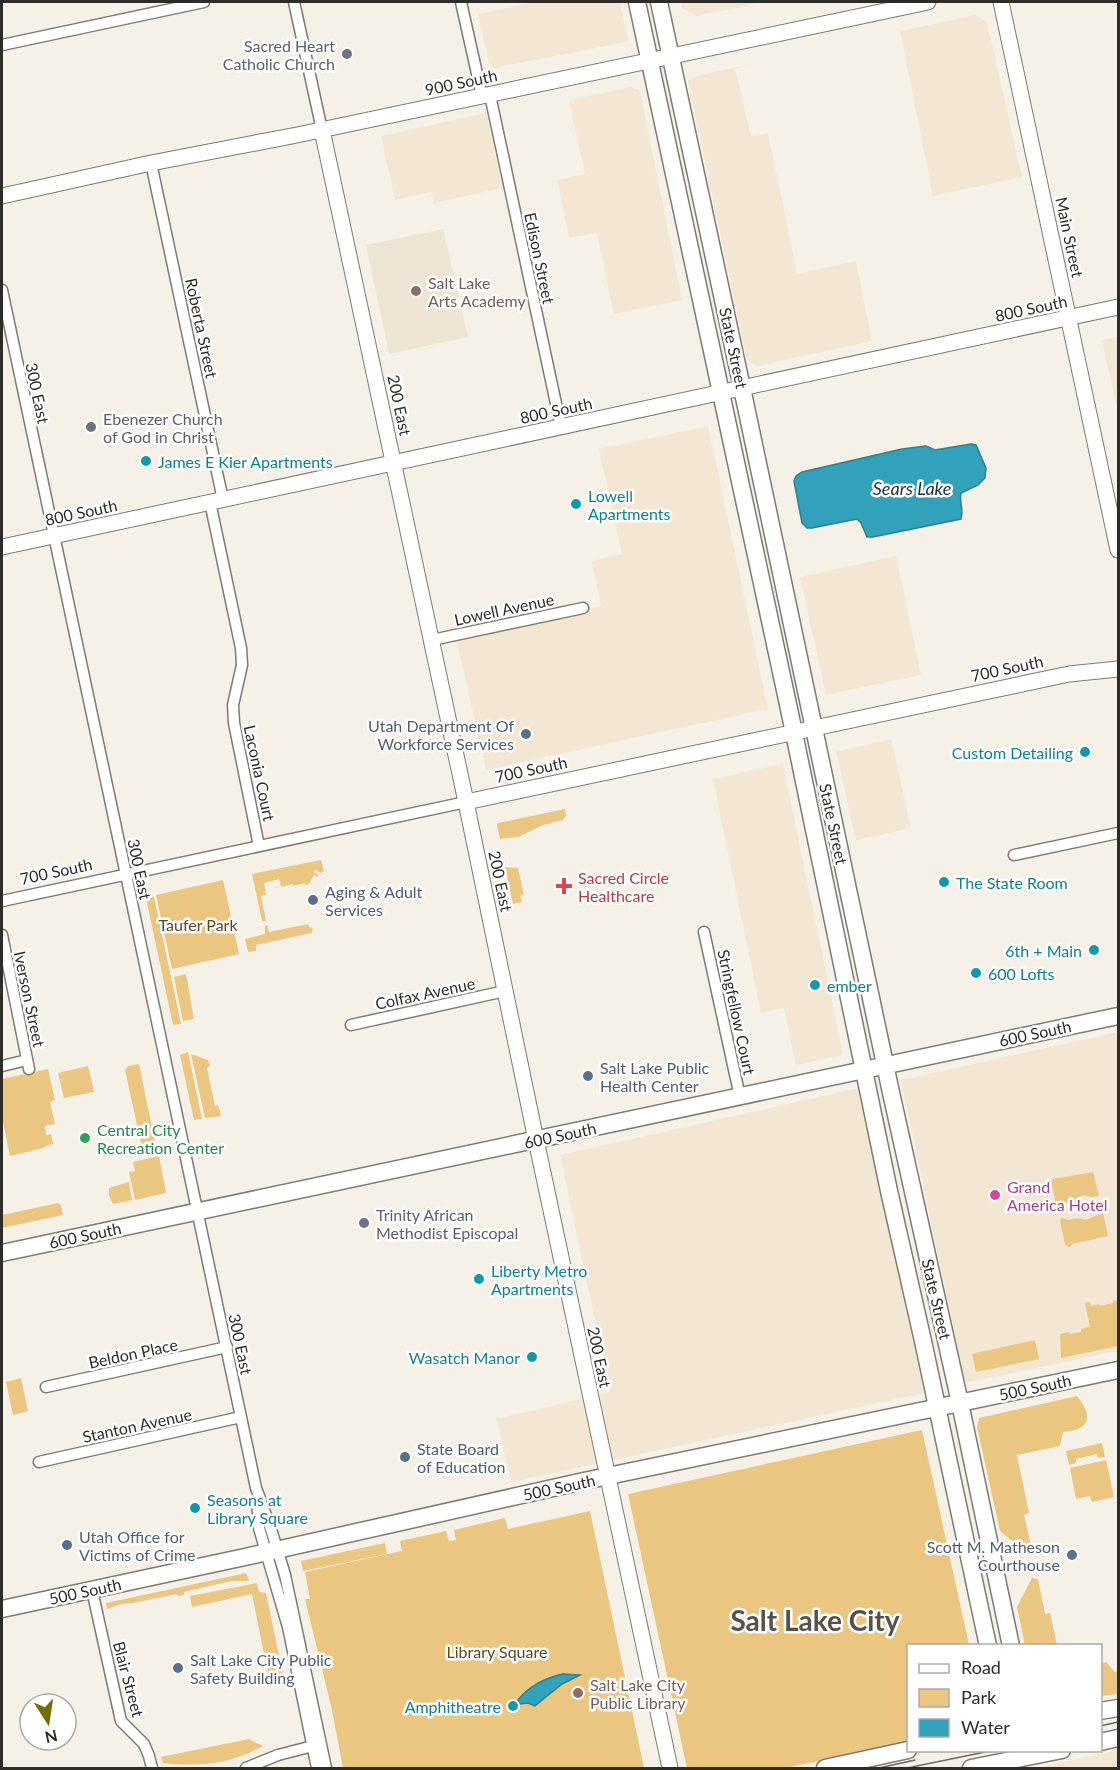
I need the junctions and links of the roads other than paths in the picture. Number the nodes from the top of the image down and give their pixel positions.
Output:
1 (204, 2) edge
2 (294, 2) edge
3 (461, 2) edge
4 (637, 2) edge
5 (659, 2) edge
6 (928, 2) edge
7 (1001, 2) edge
8 (2, 45) edge
9 (670, 56) junction
10 (650, 61) junction
11 (486, 95) junction
12 (322, 130) junction
13 (151, 164) junction
14 (2, 196) edge
15 (2, 290) edge
16 (1119, 307) edge
17 (1068, 318) junction
18 (742, 388) junction
19 (721, 393) junction
20 (561, 427) junction
21 (394, 463) junction
22 (217, 501) junction
23 (53, 536) junction
24 (2, 547) edge
25 (1119, 550) edge
26 (583, 608) dead end
27 (432, 640) junction
28 (1119, 657) edge
29 (1119, 669) edge
30 (1069, 674) junction
31 (233, 705) joint
32 (813, 727) junction
33 (793, 732) junction
34 (466, 802) junction
35 (1119, 833) edge
36 (259, 846) junction
37 (1014, 855) dead end
38 (125, 874) junction
39 (2, 901) edge
40 (704, 932) dead end
41 (2, 934) edge
42 (505, 991) junction
43 (1119, 1016) edge
44 (351, 1025) dead end
45 (885, 1065) junction
46 (2, 1066) edge
47 (864, 1070) junction
48 (740, 1097) junction
49 (536, 1140) junction
50 (197, 1211) junction
51 (2, 1253) edge
52 (226, 1347) junction
53 (1119, 1370) edge
54 (46, 1387) dead end
55 (960, 1403) junction
56 (937, 1408) junction
57 (241, 1417) junction
58 (39, 1462) dead end
59 (608, 1476) junction
60 (273, 1551) junction
61 (92, 1590) junction
62 (2, 1609) edge
63 (988, 1644) edge
64 (1011, 1644) edge
65 (1119, 1708) edge
66 (1102, 1711) edge
67 (1119, 1738) edge
68 (1102, 1742) edge
69 (313, 1746) junction
70 (907, 1750) edge
71 (1056, 1752) edge
72 (1034, 1759) edge
73 (1012, 1760) edge
74 (152, 1768) edge
75 (246, 1768) edge
76 (317, 1768) edge
77 (326, 1768) edge
78 (670, 1768) edge
79 (825, 1768) edge
80 (971, 1768) edge

1 - 8 street
2 - 12 street, 200 East
3 - 11 street, Edison Street
4 - 10 main road, State Street
5 - 9 main road, State Street
6 - 9 street, 900 South
7 - 17 street, Main Street
9 - 10 street, 900 South
9 - 18 main road, State Street
10 - 11 street, 900 South
10 - 19 main road, State Street
11 - 12 street, 900 South
11 - 20 street, Edison Street
12 - 13 street, 900 South
12 - 21 street, 200 East
13 - 14 street, 900 South
13 - 22 street, Roberta Street
15 - 23 street, 300 East
16 - 17 street, 800 South
17 - 18 street, 800 South
17 - 25 street, Main Street
18 - 19 street, 800 South
18 - 32 main road, State Street
19 - 20 street, 800 South
19 - 33 main road, State Street
20 - 21 street, 800 South
21 - 22 street, 800 South
21 - 27 street, 200 East
22 - 23 street, 800 South
22 - 31 street, Roberta Street
23 - 24 street, 800 South
23 - 38 street, 300 East
26 - 27 street, Lowell Avenue
27 - 34 street, 200 East
28 - 30 street, 700 South
29 - 30 street, 700 South
30 - 32 street, 700 South
31 - 36 street, Laconia Court
32 - 33 street, 700 South
32 - 45 main road, State Street
33 - 34 street, 700 South
33 - 47 main road, State Street
34 - 36 street, 700 South
34 - 42 street, 200 East
35 - 37 street
36 - 38 street, 700 South
38 - 39 street, 700 South
38 - 50 street, 300 East
40 - 48 street, Stringfellow Court
41 - 46 street, Iverson Street
42 - 44 street, Colfax Avenue
42 - 49 street, 200 East
43 - 45 main road, 600 South
45 - 47 main road, 600 South
45 - 55 main road, State Street
47 - 48 main road, 600 South
47 - 56 main road, State Street
48 - 49 main road, 600 South
49 - 50 main road, 600 South
49 - 59 street, 200 East
50 - 51 main road, 600 South
50 - 52 street, 300 East
52 - 54 street, Beldon Place
52 - 57 street, 300 East
53 - 55 main road, 500 South
55 - 56 main road, 500 South
55 - 64 main road, State Street
56 - 59 main road, 500 South
56 - 63 main road, State Street
57 - 58 street, Stanton Avenue
57 - 60 street, 300 East
59 - 60 main road, 500 South
59 - 78 street, 200 East
60 - 61 main road, 500 South
60 - 69 street, 300 East
60 - 77 street, 300 East
61 - 62 main road, 500 South
61 - 74 street, Blair Street
65 - 66 main road
67 - 68 main road
69 - 75 street
69 - 76 street, 300 East
70 - 79 main road
71 - 72 main road
72 - 73 main road
73 - 80 main road

